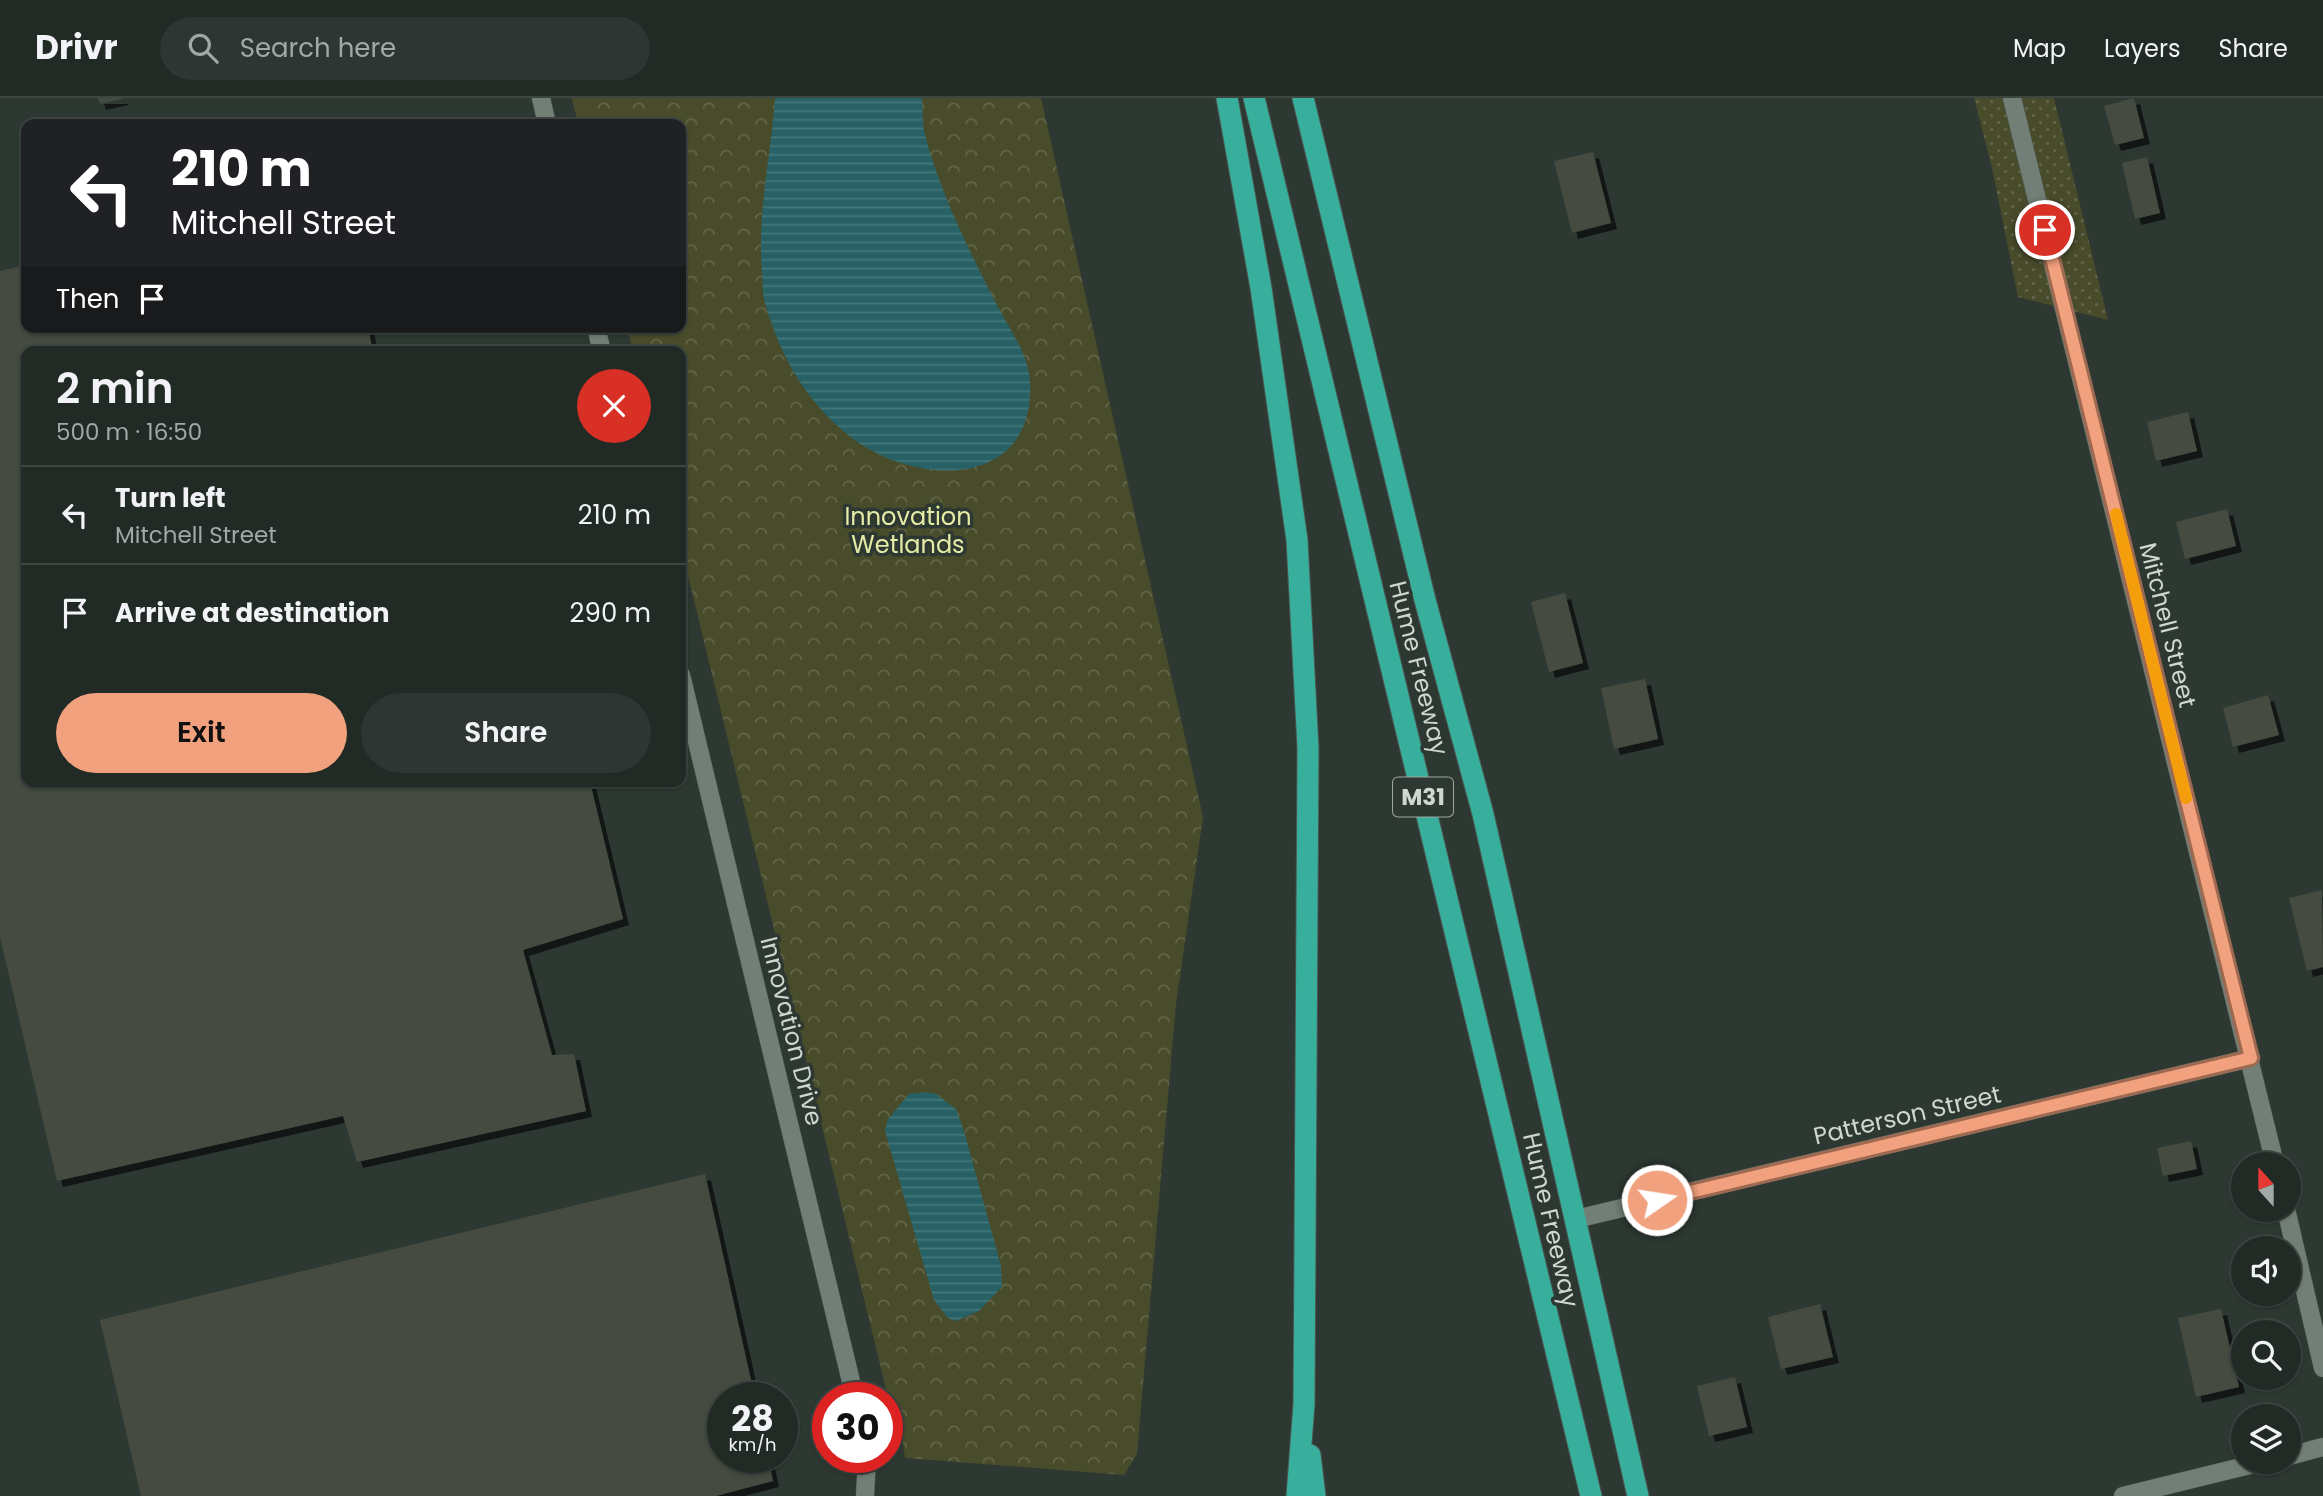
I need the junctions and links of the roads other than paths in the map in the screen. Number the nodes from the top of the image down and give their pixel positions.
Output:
1 (541, 98) edge
2 (1227, 98) edge
3 (1254, 98) edge
4 (1303, 98) edge
5 (2012, 98) edge
6 (546, 119) edge
7 (686, 696) edge
8 (2251, 1058) junction
9 (2272, 1152) edge
10 (1576, 1219) junction
11 (2289, 1222) edge
12 (2323, 1368) edge
13 (851, 1382) edge
14 (1304, 1404) junction
15 (2323, 1447) edge
16 (2301, 1453) edge
17 (2231, 1470) edge
18 (866, 1473) edge
19 (865, 1496) edge
20 (1297, 1496) edge
21 (1315, 1496) edge
22 (1591, 1496) edge
23 (1639, 1496) edge
24 (2123, 1496) edge

1 - 6 street
2 - 14 highway
3 - 22 highway, Hume Freeway / M31
4 - 10 highway, Hume Freeway / M31
5 - 8 street, Mitchell Street
7 - 13 street, Innovation Drive
8 - 9 street, Mitchell Street
8 - 10 street, Patterson Street
10 - 23 highway, Hume Freeway / M31
11 - 12 street
14 - 20 highway
14 - 21 highway
15 - 16 street
17 - 24 street
18 - 19 street

